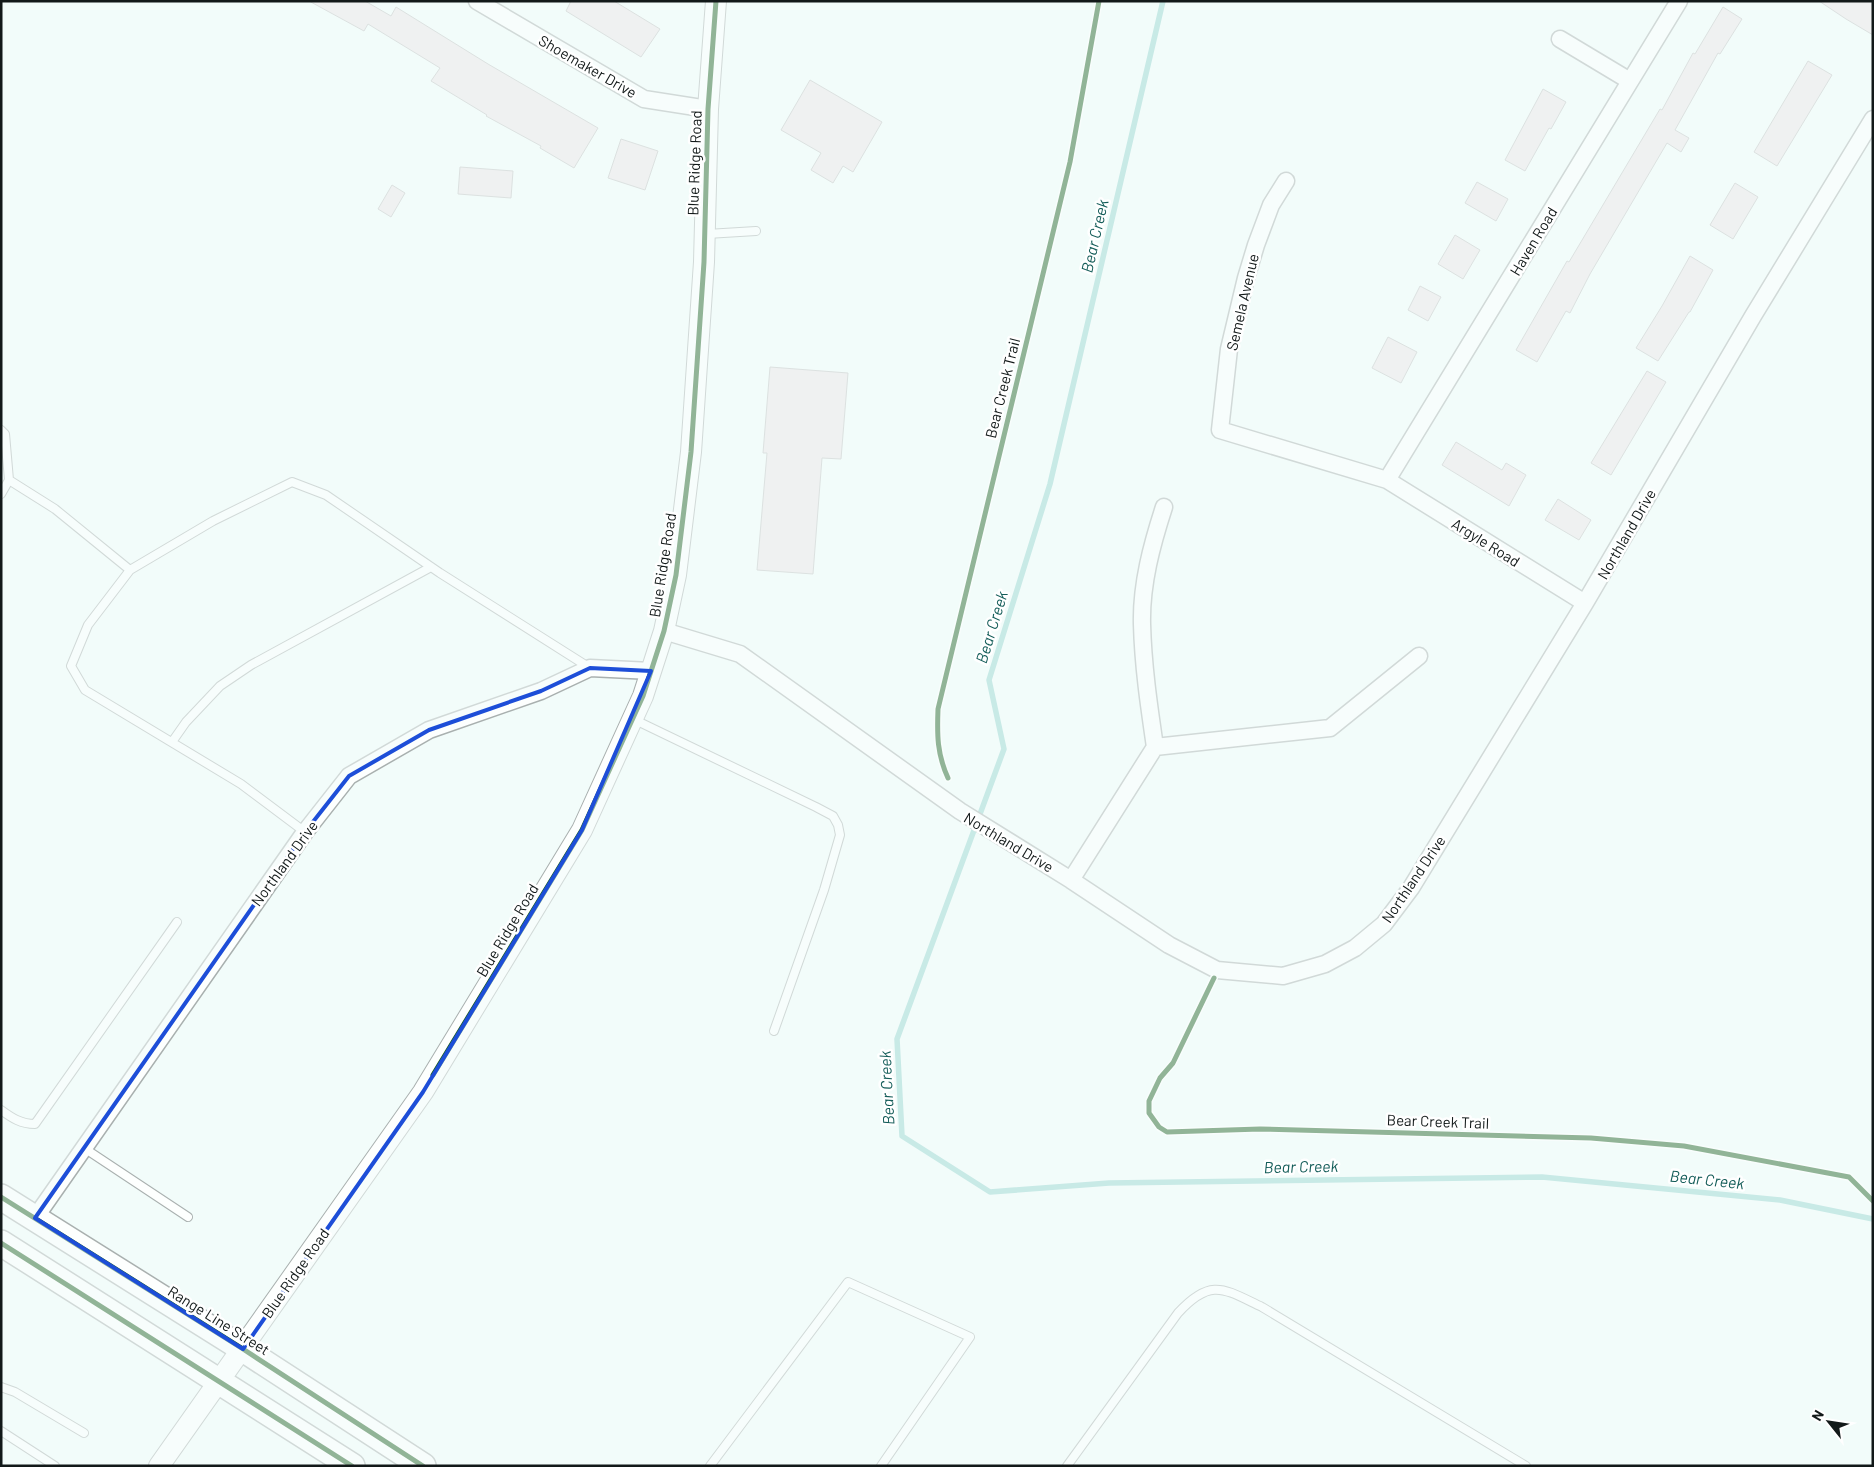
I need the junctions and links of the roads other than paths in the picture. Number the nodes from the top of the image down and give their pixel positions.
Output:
1 (477, 1) edge
2 (716, 1) edge
3 (1679, 1) edge
4 (1560, 39) dead end
5 (1630, 81) junction
6 (708, 109) junction
7 (1873, 119) edge
8 (1286, 181) dead end
9 (756, 231) dead end
10 (705, 234) junction
11 (1, 430) edge
12 (1220, 430) joint
13 (9, 480) junction
14 (1387, 480) junction
15 (1, 494) edge
16 (1164, 507) dead end
17 (431, 567) junction
18 (130, 570) junction
19 (1585, 603) junction
20 (664, 631) junction
21 (1419, 656) dead end
22 (590, 668) junction
23 (651, 671) junction
24 (633, 719) junction
25 (172, 742) junction
26 (1155, 747) junction
27 (305, 832) junction
28 (1071, 880) junction
29 (177, 922) dead end
30 (774, 1031) dead end
31 (1, 1110) edge
32 (84, 1148) junction
33 (1, 1197) edge
34 (188, 1217) dead end
35 (35, 1218) junction
36 (1, 1243) edge
37 (243, 1349) junction
38 (220, 1381) junction
39 (1, 1387) edge
40 (1, 1431) edge
41 (84, 1432) dead end
42 (55, 1466) edge
43 (160, 1466) edge
44 (352, 1466) edge
45 (423, 1466) edge
46 (710, 1466) edge
47 (881, 1466) edge
48 (1067, 1466) edge
49 (1526, 1466) edge

1 - 6 street, Shoemaker Drive
2 - 6 street, Blue Ridge Road
3 - 5 street, Haven Road
4 - 5 street
5 - 14 street, Haven Road
6 - 10 street, Blue Ridge Road
7 - 19 street, Northland Drive
8 - 12 street, Semela Avenue
9 - 10 lane
10 - 20 street, Blue Ridge Road
11 - 13 lane
12 - 14 street, Argyle Road
13 - 15 lane
13 - 18 lane
14 - 19 street, Argyle Road
16 - 26 street
17 - 18 lane
17 - 22 lane
17 - 25 lane
18 - 25 lane
19 - 28 street, Northland Drive
20 - 23 street, Blue Ridge Road
20 - 28 street, Northland Drive
21 - 26 street
22 - 23 street, Northland Drive
22 - 27 street, Northland Drive
23 - 24 street, Blue Ridge Road
24 - 30 lane
24 - 37 street, Blue Ridge Road
25 - 27 lane
26 - 28 street
27 - 32 street, Northland Drive
29 - 31 lane
32 - 34 lane
32 - 35 street, Northland Drive
33 - 35 main road, Range Line Street
35 - 37 main road, Range Line Street
36 - 38 main road
37 - 38 street, Blue Ridge Road
37 - 45 main road, Range Line Street
38 - 43 street, Blue Ridge Road
38 - 44 main road
39 - 41 lane
40 - 42 lane
46 - 47 lane
48 - 49 lane

